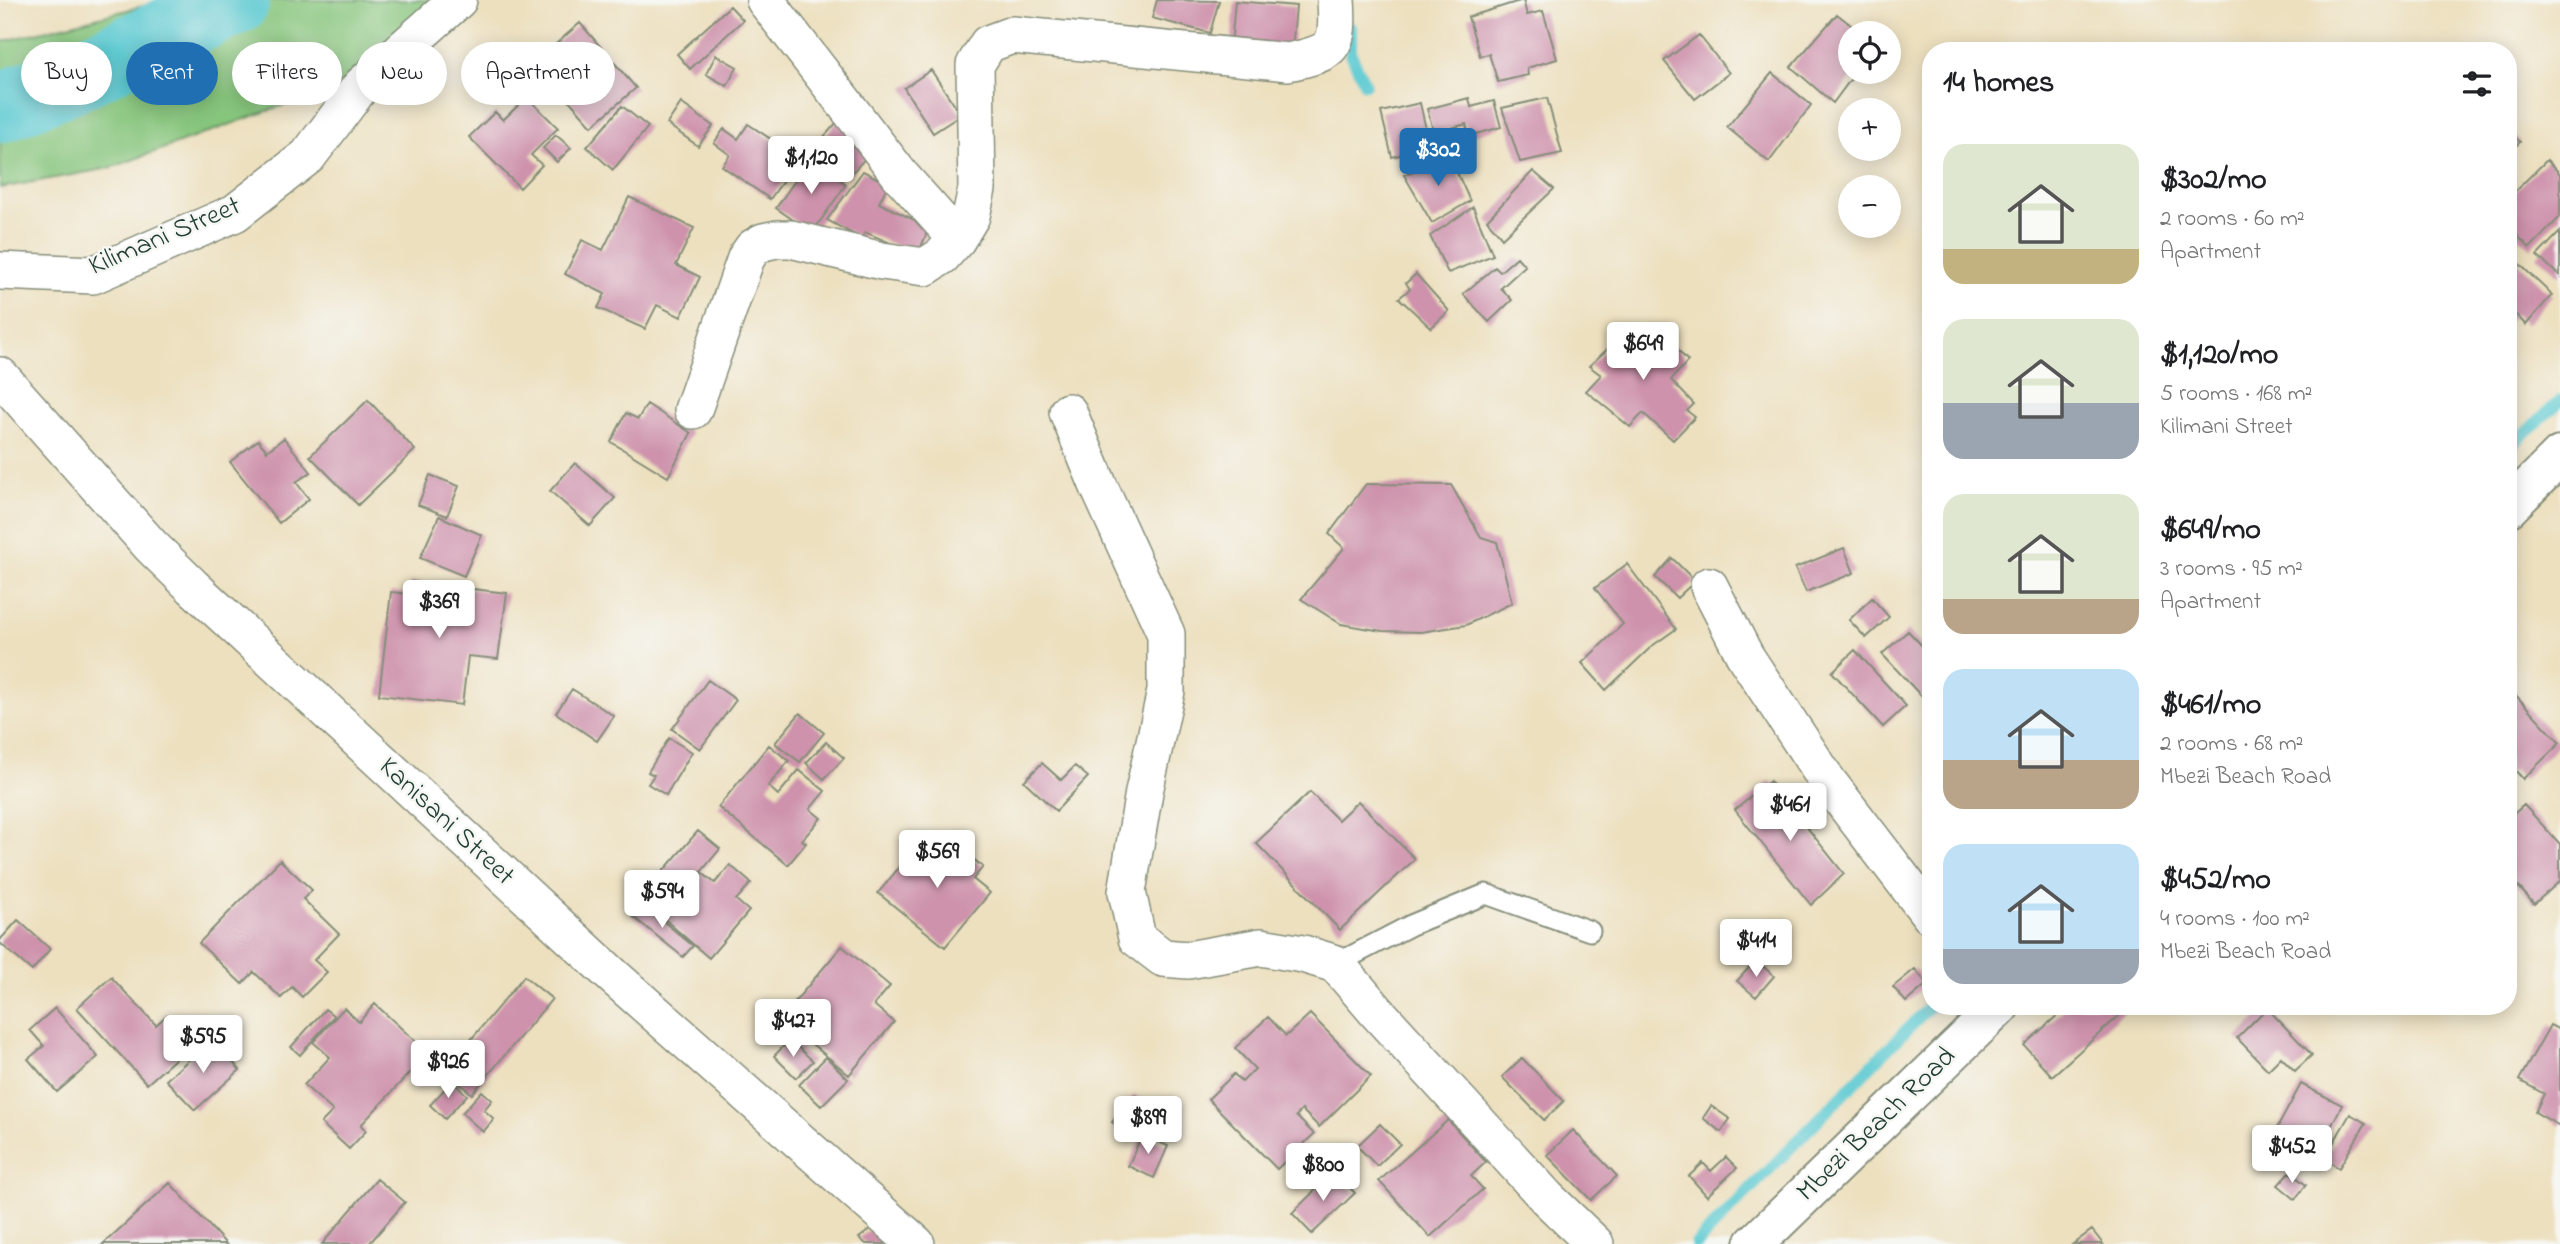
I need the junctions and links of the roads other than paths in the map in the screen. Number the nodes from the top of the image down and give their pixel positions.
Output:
1 (458, 0) edge
2 (765, 0) edge
3 (1336, 0) edge
4 (957, 239) junction
5 (0, 271) edge
6 (0, 376) edge
7 (693, 410) dead end
8 (1068, 412) dead end
9 (2560, 456) edge
10 (2517, 499) edge
11 (1709, 586) dead end
12 (1922, 904) edge
13 (1590, 931) dead end
14 (1336, 964) junction
15 (1991, 1015) edge
16 (916, 1244) edge
17 (1595, 1244) edge
18 (1754, 1244) edge

1 - 5 street, Kilimani Street
2 - 4 street
3 - 4 street
4 - 7 street
6 - 16 street, Kanisani Street
8 - 14 street
9 - 10 main road
11 - 12 street
13 - 14 lane
14 - 17 street
15 - 18 main road, Mbezi Beach Road

